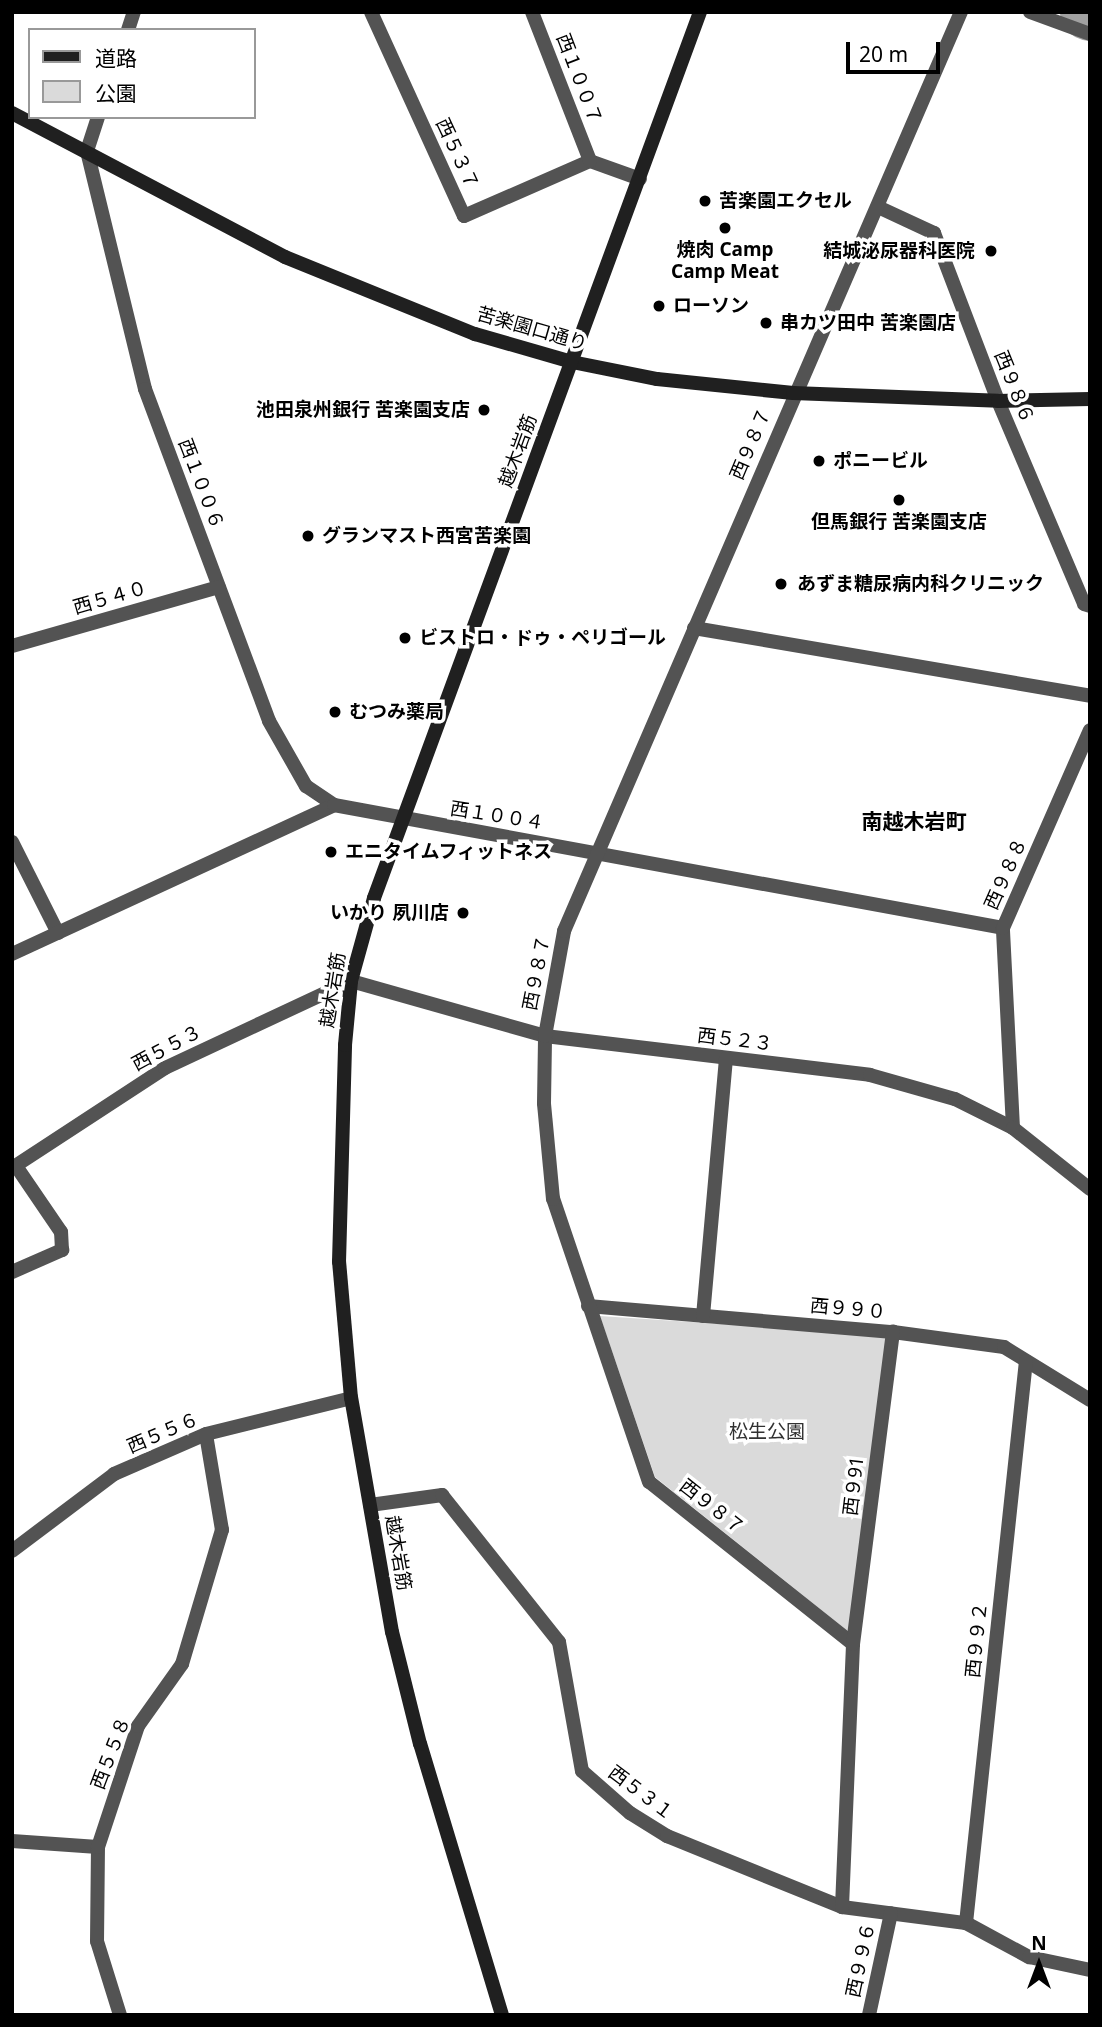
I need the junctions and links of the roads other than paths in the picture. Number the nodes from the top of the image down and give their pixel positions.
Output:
1 (371, 12) edge
2 (532, 12) edge
3 (700, 12) edge
4 (961, 12) edge
5 (1030, 12) edge
6 (1090, 34) edge
7 (12, 113) edge
8 (97, 119) edge
9 (87, 151) junction
10 (590, 161) junction
11 (640, 179) junction
12 (878, 207) junction
13 (572, 362) junction
14 (793, 393) junction
15 (1090, 399) edge
16 (998, 401) junction
17 (219, 587) junction
18 (1090, 606) edge
19 (694, 628) junction
20 (12, 646) edge
21 (1090, 696) edge
22 (1090, 730) edge
23 (334, 805) junction
24 (401, 821) junction
25 (12, 842) edge
26 (597, 851) junction
27 (1003, 928) junction
28 (58, 933) junction
29 (12, 954) edge
30 (351, 981) junction
31 (545, 1036) junction
32 (726, 1058) junction
33 (1013, 1128) junction
34 (14, 1167) edge
35 (1090, 1189) edge
36 (12, 1272) edge
37 (588, 1306) junction
38 (704, 1316) junction
39 (893, 1332) junction
40 (1026, 1361) junction
41 (351, 1398) junction
42 (1090, 1400) edge
43 (206, 1434) junction
44 (370, 1505) junction
45 (12, 1551) edge
46 (853, 1644) junction
47 (12, 1841) edge
48 (98, 1847) junction
49 (842, 1907) junction
50 (891, 1913) junction
51 (966, 1923) junction
52 (1090, 1970) edge
53 (120, 2015) edge
54 (502, 2015) edge
55 (869, 2015) edge

1 - 10 street, 西５３７
2 - 10 street, 西１００７
3 - 11 street, 越木岩筋
4 - 12 street, 西９８７
5 - 6 street
7 - 9 street, 苦楽園口通り
8 - 9 street
9 - 13 street, 苦楽園口通り
9 - 17 street, 西１００６
10 - 11 street
11 - 13 street, 越木岩筋
12 - 14 street, 西９８７
12 - 16 street, 西９８６
13 - 14 street, 苦楽園口通り
13 - 24 street, 越木岩筋
14 - 16 street, 苦楽園口通り
14 - 19 street, 西９８７
15 - 16 street, 苦楽園口通り
16 - 18 street, 西９８６
17 - 20 street, 西５４０
17 - 23 street, 西１００６
19 - 21 street
19 - 26 street, 西９８７
22 - 27 street, 西９８８
23 - 24 street, 西１００４
23 - 28 street
24 - 26 street, 西１００４
24 - 30 street, 越木岩筋
25 - 28 street
26 - 27 street, 西１００４
26 - 31 street, 西９８７
27 - 33 street, 西９８８
28 - 29 street
30 - 31 street, 西５２３
30 - 34 street, 西５５３
30 - 41 street, 越木岩筋
31 - 32 street, 西５２３
31 - 37 street, 西９８７
32 - 33 street, 西５２３
32 - 38 street
33 - 35 street, 西５２３
34 - 36 street
37 - 38 street, 西９９０
37 - 46 street, 西９８７
38 - 39 street, 西９９０
39 - 40 street, 西９９０
39 - 46 street, 西９91
40 - 42 street, 西９９０
40 - 51 street, 西９９２
41 - 43 street, 西５５６
41 - 44 street, 越木岩筋
43 - 45 street, 西５５６
43 - 48 street, 西５５８
44 - 49 street, 西５３１
44 - 54 street, 越木岩筋
46 - 49 street
47 - 48 street
48 - 53 street, 西５５８
49 - 50 street, 西５３１
50 - 51 street, 西５３１
50 - 55 street, 西９９６
51 - 52 street, 西５３１

